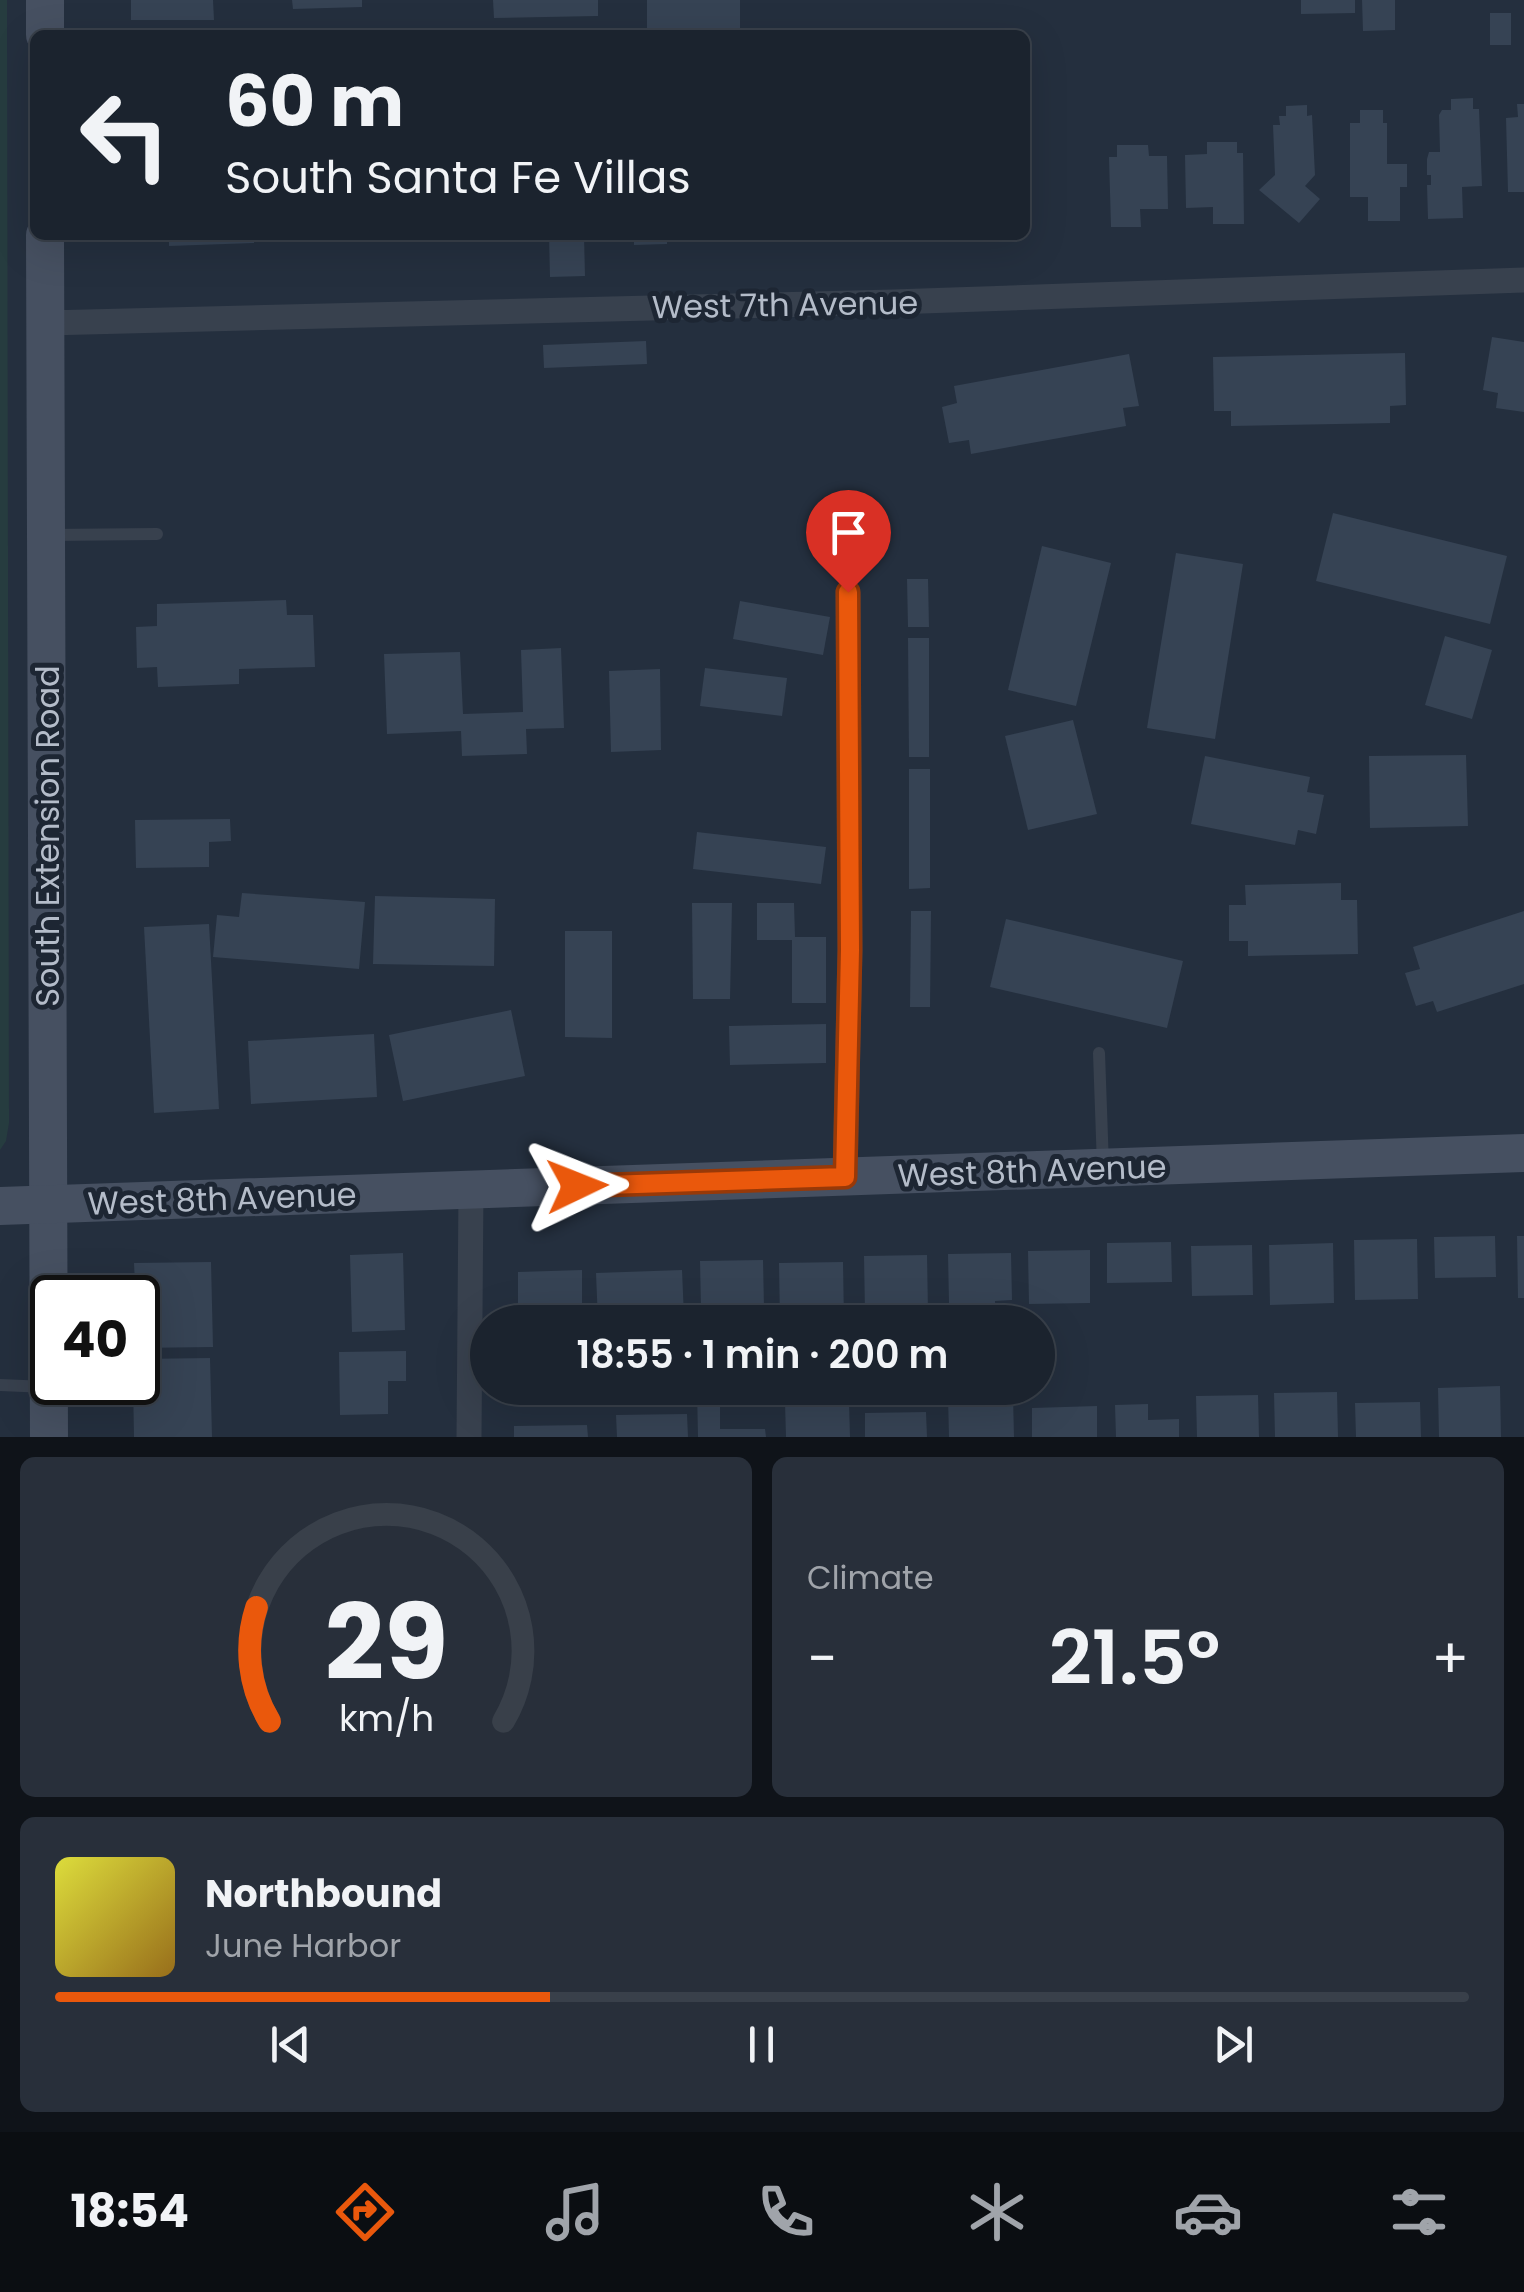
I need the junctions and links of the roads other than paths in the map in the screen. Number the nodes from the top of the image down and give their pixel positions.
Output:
1 (45, 0) edge
2 (45, 30) edge
3 (46, 240) edge
4 (1524, 280) edge
5 (46, 323) junction
6 (157, 534) dead end
7 (46, 535) junction
8 (848, 592) dead end
9 (1099, 1053) dead end
10 (1524, 1153) edge
11 (1104, 1168) junction
12 (845, 1177) junction
13 (471, 1190) junction
14 (50, 1204) junction
15 (0, 1206) edge
16 (50, 1275) edge
17 (0, 1385) edge
18 (30, 1386) edge
19 (50, 1405) edge
20 (50, 1437) edge
21 (469, 1437) edge

1 - 2 street
3 - 5 street, South Extension Road
4 - 5 street, West 7th Avenue
5 - 7 street, South Extension Road
6 - 7 lane
7 - 14 street, South Extension Road
8 - 12 street
9 - 11 lane
10 - 11 street, West 8th Avenue
11 - 12 street, West 8th Avenue
12 - 13 street, West 8th Avenue
13 - 14 street, West 8th Avenue
13 - 21 street
14 - 15 street, West 8th Avenue
14 - 16 street, South Extension Road
17 - 18 lane
19 - 20 street, South Extension Road

